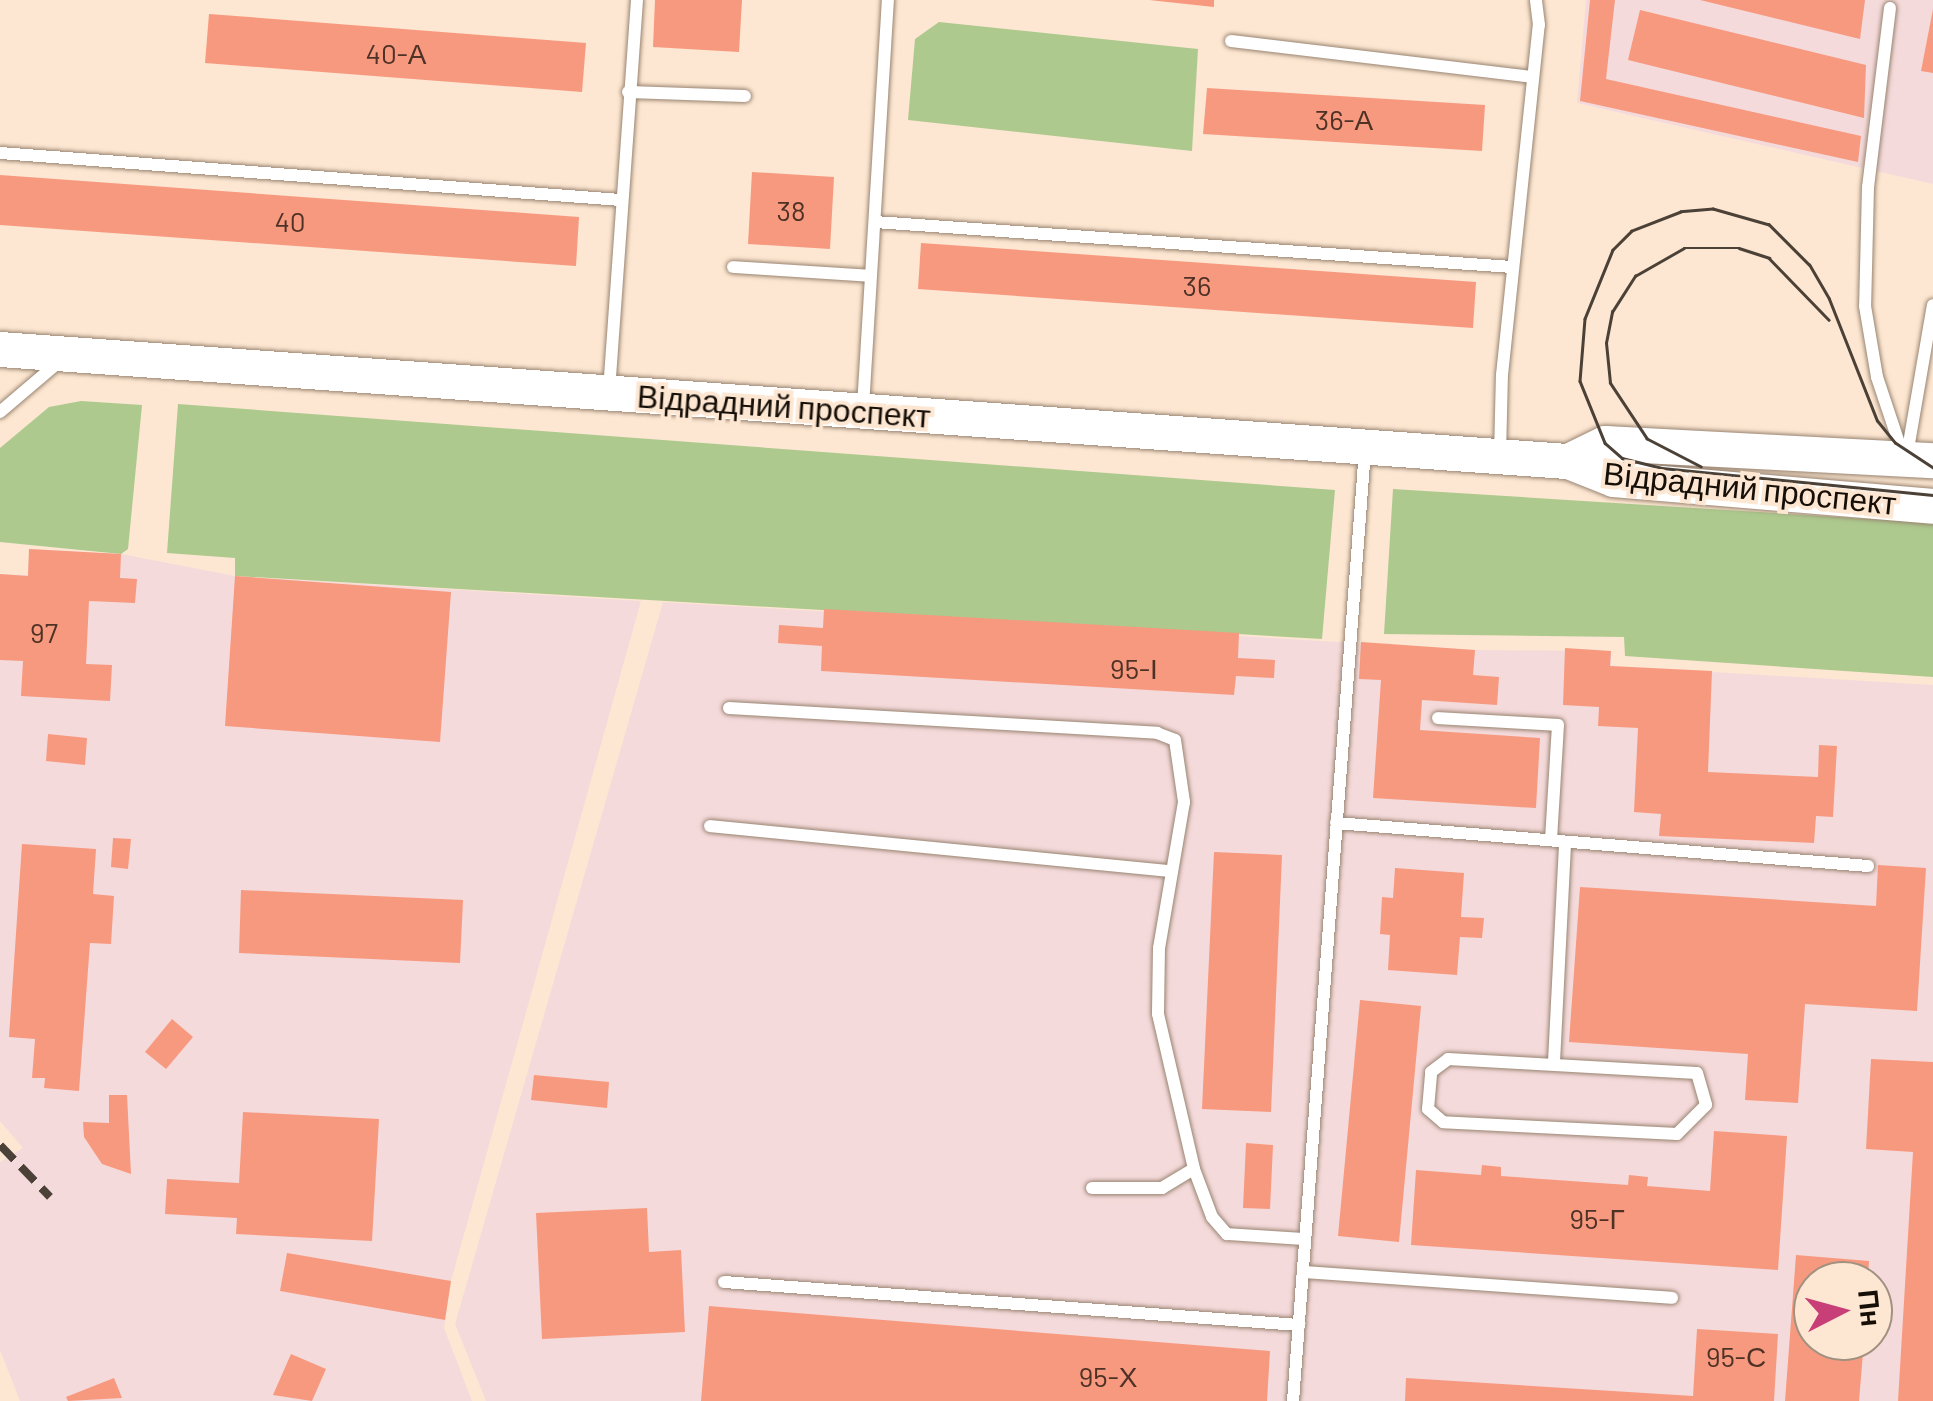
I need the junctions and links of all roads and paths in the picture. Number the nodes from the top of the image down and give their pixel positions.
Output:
1 (637, 0) edge
2 (888, 0) edge
3 (1536, 0) edge
4 (1890, 8) dead end
5 (1231, 41) dead end
6 (1532, 77) junction
7 (628, 92) junction
8 (744, 96) dead end
9 (0, 153) edge
10 (621, 200) junction
11 (875, 222) junction
12 (733, 267) dead end
13 (1512, 267) junction
14 (872, 276) junction
15 (1933, 305) edge
16 (0, 350) edge
17 (65, 356) junction
18 (608, 392) junction
19 (863, 409) junction
20 (0, 412) edge
21 (1365, 446) junction
22 (1500, 456) junction
23 (1920, 459) edge
24 (1568, 461) junction
25 (1933, 506) edge
26 (729, 708) dead end
27 (1438, 718) dead end
28 (1336, 823) junction
29 (710, 826) dead end
30 (1558, 841) junction
31 (1868, 866) dead end
32 (1172, 870) junction
33 (1554, 1062) junction
34 (1194, 1169) junction
35 (1092, 1188) dead end
36 (1306, 1239) junction
37 (1303, 1272) junction
38 (724, 1282) dead end
39 (1672, 1298) dead end
40 (1298, 1325) junction
41 (1293, 1401) edge

1 - 7 lane
2 - 11 lane
3 - 6 lane
4 - 23 lane
5 - 6 lane
6 - 13 lane
7 - 8 lane
7 - 10 lane
9 - 10 lane
10 - 18 lane
11 - 13 lane
11 - 14 lane
12 - 14 lane
13 - 22 lane
14 - 19 lane
15 - 23 lane
16 - 17 main road, Відрадний проспект
17 - 18 main road, Відрадний проспект
17 - 20 lane
18 - 19 main road, Відрадний проспект
19 - 21 main road, Відрадний проспект
21 - 22 main road, Відрадний проспект
21 - 28 lane
22 - 24 main road, Відрадний проспект
23 - 24 main road, Відрадний проспект
24 - 25 main road, Відрадний проспект
26 - 32 lane
27 - 30 lane
28 - 30 lane
28 - 36 lane
29 - 32 lane
30 - 31 lane
30 - 33 lane
32 - 34 lane
33 - 33 lane
34 - 35 lane
34 - 36 lane
36 - 37 lane
37 - 39 lane
37 - 40 lane
38 - 40 lane
40 - 41 lane

